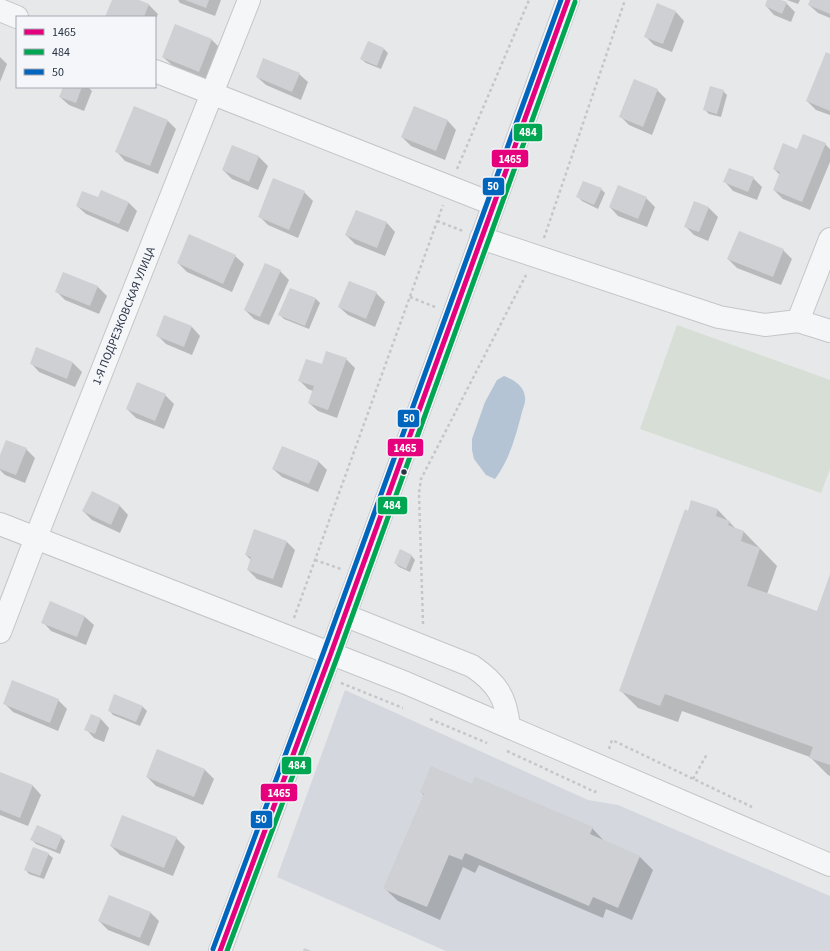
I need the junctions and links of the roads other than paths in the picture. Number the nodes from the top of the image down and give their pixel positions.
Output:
1 (249, 0) edge
2 (568, 0) edge
3 (0, 10) edge
4 (16, 16) edge
5 (156, 70) edge
6 (213, 93) junction
7 (493, 204) junction
8 (481, 238) junction
9 (830, 239) edge
10 (798, 321) junction
11 (830, 331) edge
12 (0, 524) edge
13 (36, 538) junction
14 (344, 615) junction
15 (0, 632) edge
16 (331, 653) junction
17 (508, 727) junction
18 (830, 865) edge
19 (220, 951) edge

1 - 6 street, 1-Я ПОДРЕЗКОВСКАЯ УЛИЦА
2 - 7 street
3 - 4 street
5 - 6 street
6 - 7 street
6 - 13 street, 1-Я ПОДРЕЗКОВСКАЯ УЛИЦА
7 - 8 street
8 - 10 street
8 - 14 street
9 - 10 street
10 - 11 street
12 - 13 street
13 - 15 street, 1-Я ПОДРЕЗКОВСКАЯ УЛИЦА
13 - 16 street
14 - 16 street
14 - 17 street
16 - 17 street
16 - 19 street
17 - 18 street

